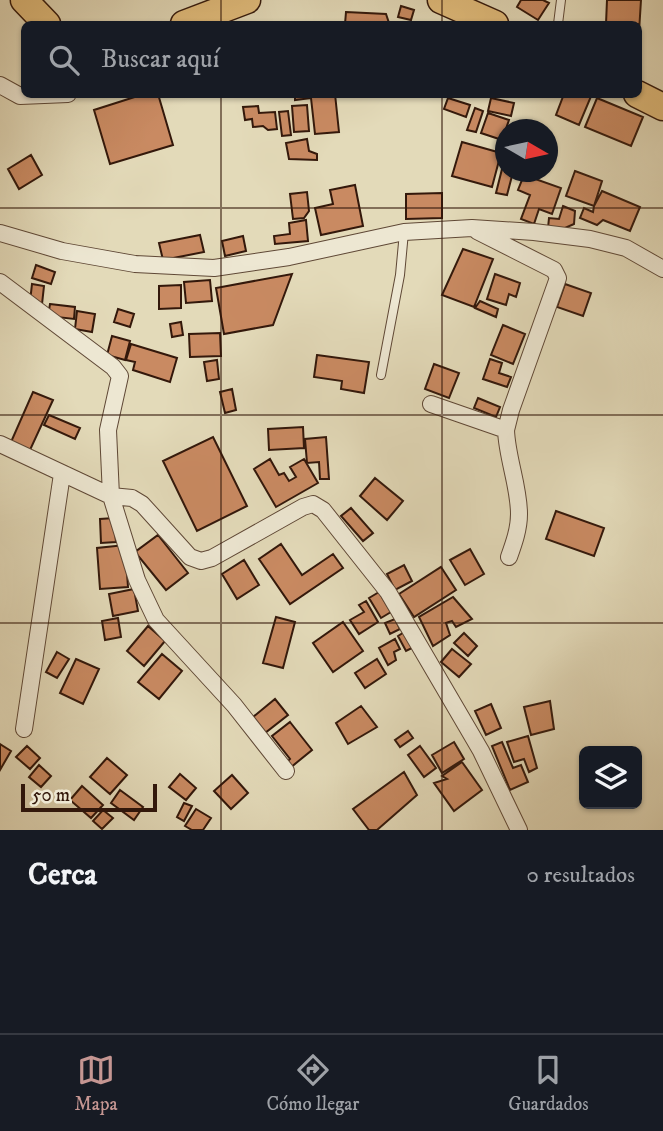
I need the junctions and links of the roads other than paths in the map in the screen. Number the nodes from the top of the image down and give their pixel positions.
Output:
1 (24, 0) edge
2 (247, 0) edge
3 (441, 0) edge
4 (561, 0) edge
5 (44, 21) edge
6 (192, 21) edge
7 (488, 21) edge
8 (558, 21) edge
9 (0, 85) edge
10 (21, 96) edge
11 (642, 96) edge
12 (663, 107) edge
13 (472, 229) junction
14 (404, 232) junction
15 (0, 233) edge
16 (663, 269) edge
17 (0, 282) edge
18 (381, 375) dead end
19 (431, 404) dead end
20 (506, 430) junction
21 (0, 444) edge
22 (62, 474) junction
23 (111, 496) junction
24 (509, 557) dead end
25 (24, 729) dead end
26 (286, 771) dead end
27 (519, 830) edge

1 - 5 main road
2 - 6 main road
3 - 7 main road
4 - 8 lane
9 - 10 street
11 - 12 main road
13 - 14 street
13 - 16 street
13 - 20 street
14 - 15 street
14 - 18 lane
17 - 23 street
19 - 20 street
20 - 24 street
21 - 22 street
22 - 23 street
22 - 25 street
23 - 26 street
23 - 27 street

